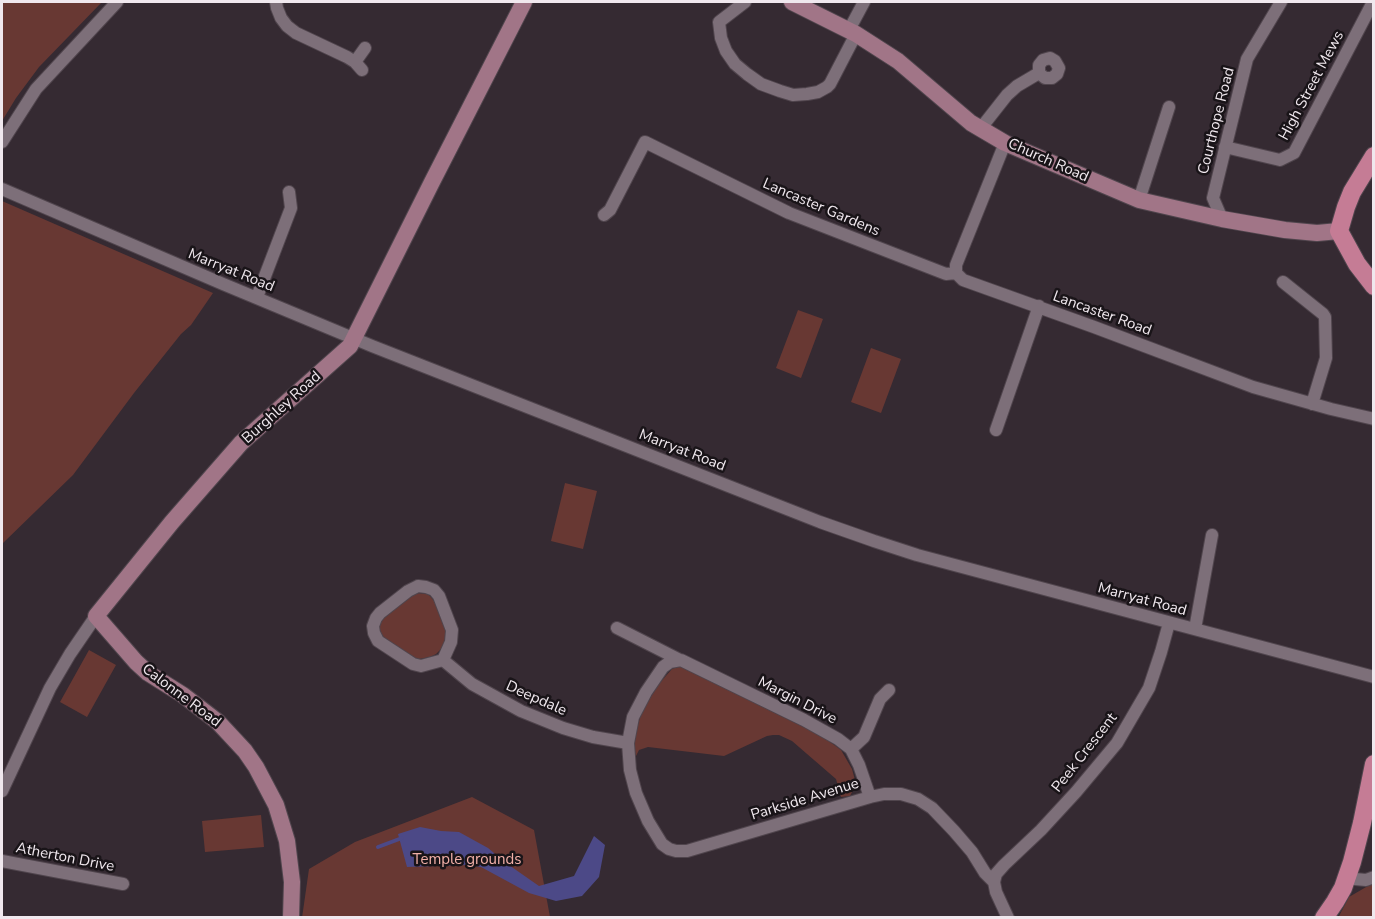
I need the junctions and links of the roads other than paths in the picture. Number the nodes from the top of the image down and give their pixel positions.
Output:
1 (117, 2) edge
2 (276, 2) edge
3 (524, 2) edge
4 (745, 2) edge
5 (792, 2) edge
6 (864, 2) edge
7 (1281, 2) edge
8 (1373, 2) edge
9 (852, 32) junction
10 (365, 48) dead end
11 (1039, 73) dead end
12 (1169, 107) dead end
13 (981, 128) junction
14 (2, 142) edge
15 (1005, 142) junction
16 (1226, 147) junction
17 (1374, 156) edge
18 (2, 189) edge
19 (289, 192) dead end
20 (1139, 200) junction
21 (604, 215) dead end
22 (1222, 219) junction
23 (1339, 231) junction
24 (956, 273) junction
25 (1283, 282) dead end
26 (1374, 286) edge
27 (257, 297) junction
28 (1039, 306) junction
29 (355, 338) junction
30 (1312, 404) junction
31 (1374, 419) edge
32 (996, 430) dead end
33 (1212, 535) dead end
34 (96, 615) junction
35 (1168, 623) junction
36 (617, 628) dead end
37 (1194, 629) junction
38 (443, 660) junction
39 (681, 660) junction
40 (1374, 677) edge
41 (889, 690) dead end
42 (628, 743) junction
43 (850, 749) junction
44 (1373, 771) edge
45 (2, 791) edge
46 (870, 797) junction
47 (2, 861) edge
48 (1347, 877) junction
49 (1374, 877) edge
50 (994, 882) junction
51 (123, 884) dead end
52 (291, 918) edge
53 (1008, 918) edge
54 (1324, 918) edge

1 - 14 street
2 - 10 street
3 - 29 street, Burghley Road
4 - 9 street
5 - 9 street, Church Road
6 - 9 street
7 - 16 street, Courthope Road
8 - 16 street, High Street Mews
9 - 13 street, Church Road
11 - 13 street
12 - 20 street
13 - 15 street, Church Road
15 - 20 street, Church Road
15 - 24 street
16 - 22 street, Courthope Road
17 - 23 main road
18 - 27 street, Marryat Road
19 - 27 street
20 - 22 street, Church Road
21 - 24 street, Lancaster Gardens
22 - 23 street, Church Road
23 - 26 main road
24 - 28 street, Lancaster Road
25 - 30 street
27 - 29 street, Marryat Road
28 - 30 street, Lancaster Road
28 - 32 street
29 - 34 street, Burghley Road
29 - 35 street, Marryat Road
30 - 31 street, Lancaster Road
33 - 37 street
34 - 45 street, Burghley Road
34 - 52 street, Calonne Road
35 - 37 street, Marryat Road
35 - 50 street, Peek Crescent
36 - 39 street, Margin Drive
37 - 40 street, Marryat Road
38 - 38 street
38 - 42 street, Deepdale
39 - 42 street
39 - 43 street, Margin Drive
41 - 43 street
42 - 46 street, Parkside Avenue
43 - 46 street, Margin Drive
44 - 48 main road
46 - 50 street, Parkside Avenue
47 - 51 street, Atherton Drive
48 - 49 street
48 - 54 main road
50 - 53 street, Parkside Avenue

